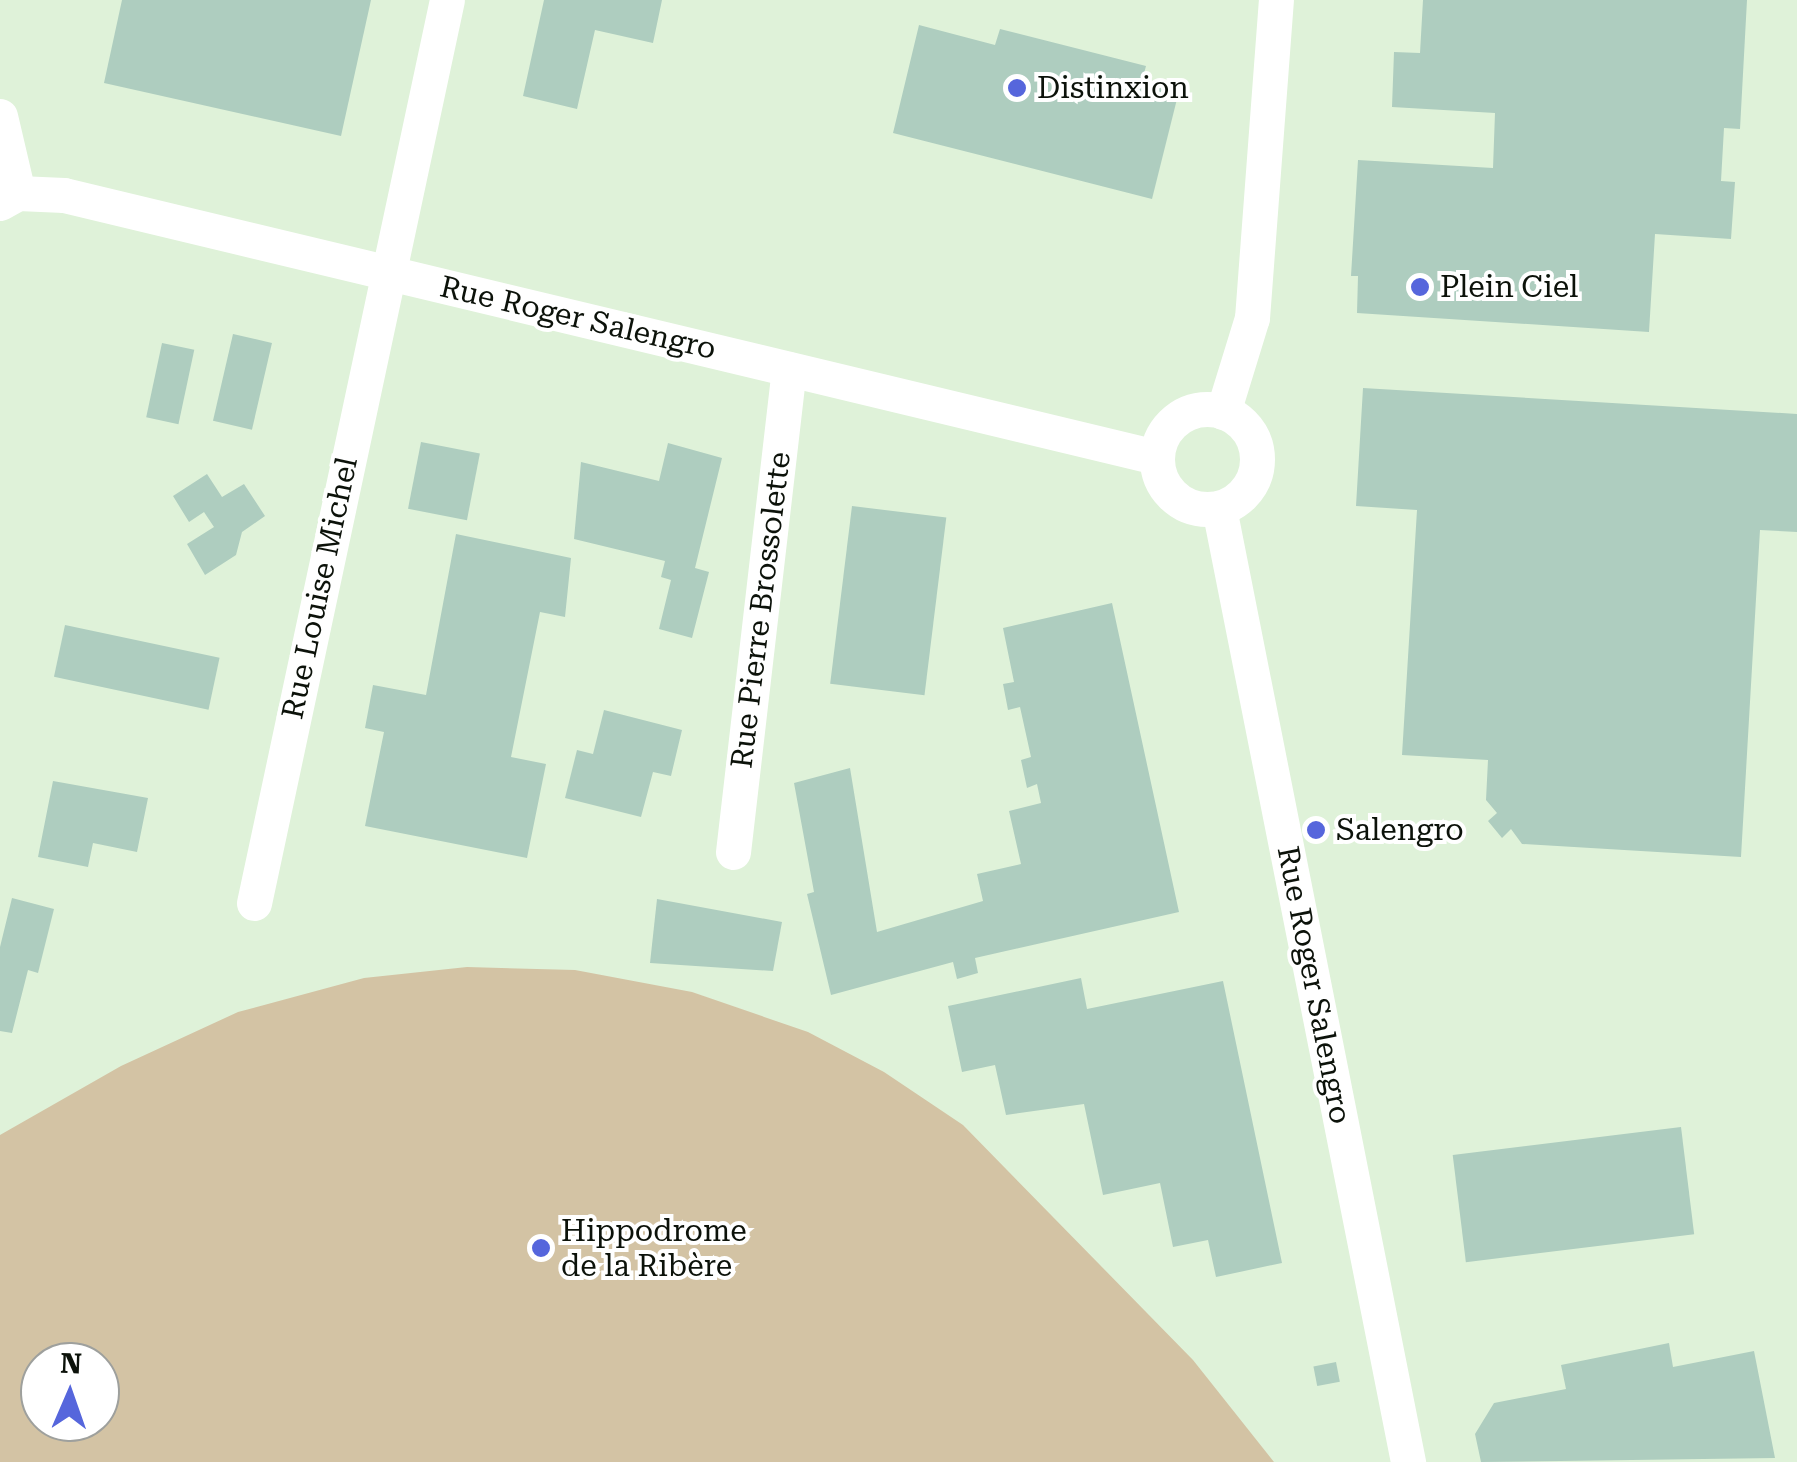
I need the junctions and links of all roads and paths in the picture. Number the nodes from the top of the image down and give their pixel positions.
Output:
1 (447, 0) edge
2 (1276, 0) edge
3 (0, 116) edge
4 (9, 198) edge
5 (386, 273) junction
6 (789, 369) junction
7 (1223, 412) junction
8 (1156, 457) junction
9 (1219, 508) junction
10 (733, 852) dead end
11 (254, 903) dead end
12 (1408, 1462) edge

1 - 5 street, Rue Louise Michel
2 - 7 street
3 - 4 street
4 - 5 street, Rue Roger Salengro
5 - 6 street, Rue Roger Salengro
5 - 11 street, Rue Louise Michel
6 - 8 street, Rue Roger Salengro
6 - 10 street, Rue Pierre Brossolette
7 - 8 street
7 - 9 street
8 - 9 street
9 - 12 street, Rue Roger Salengro

